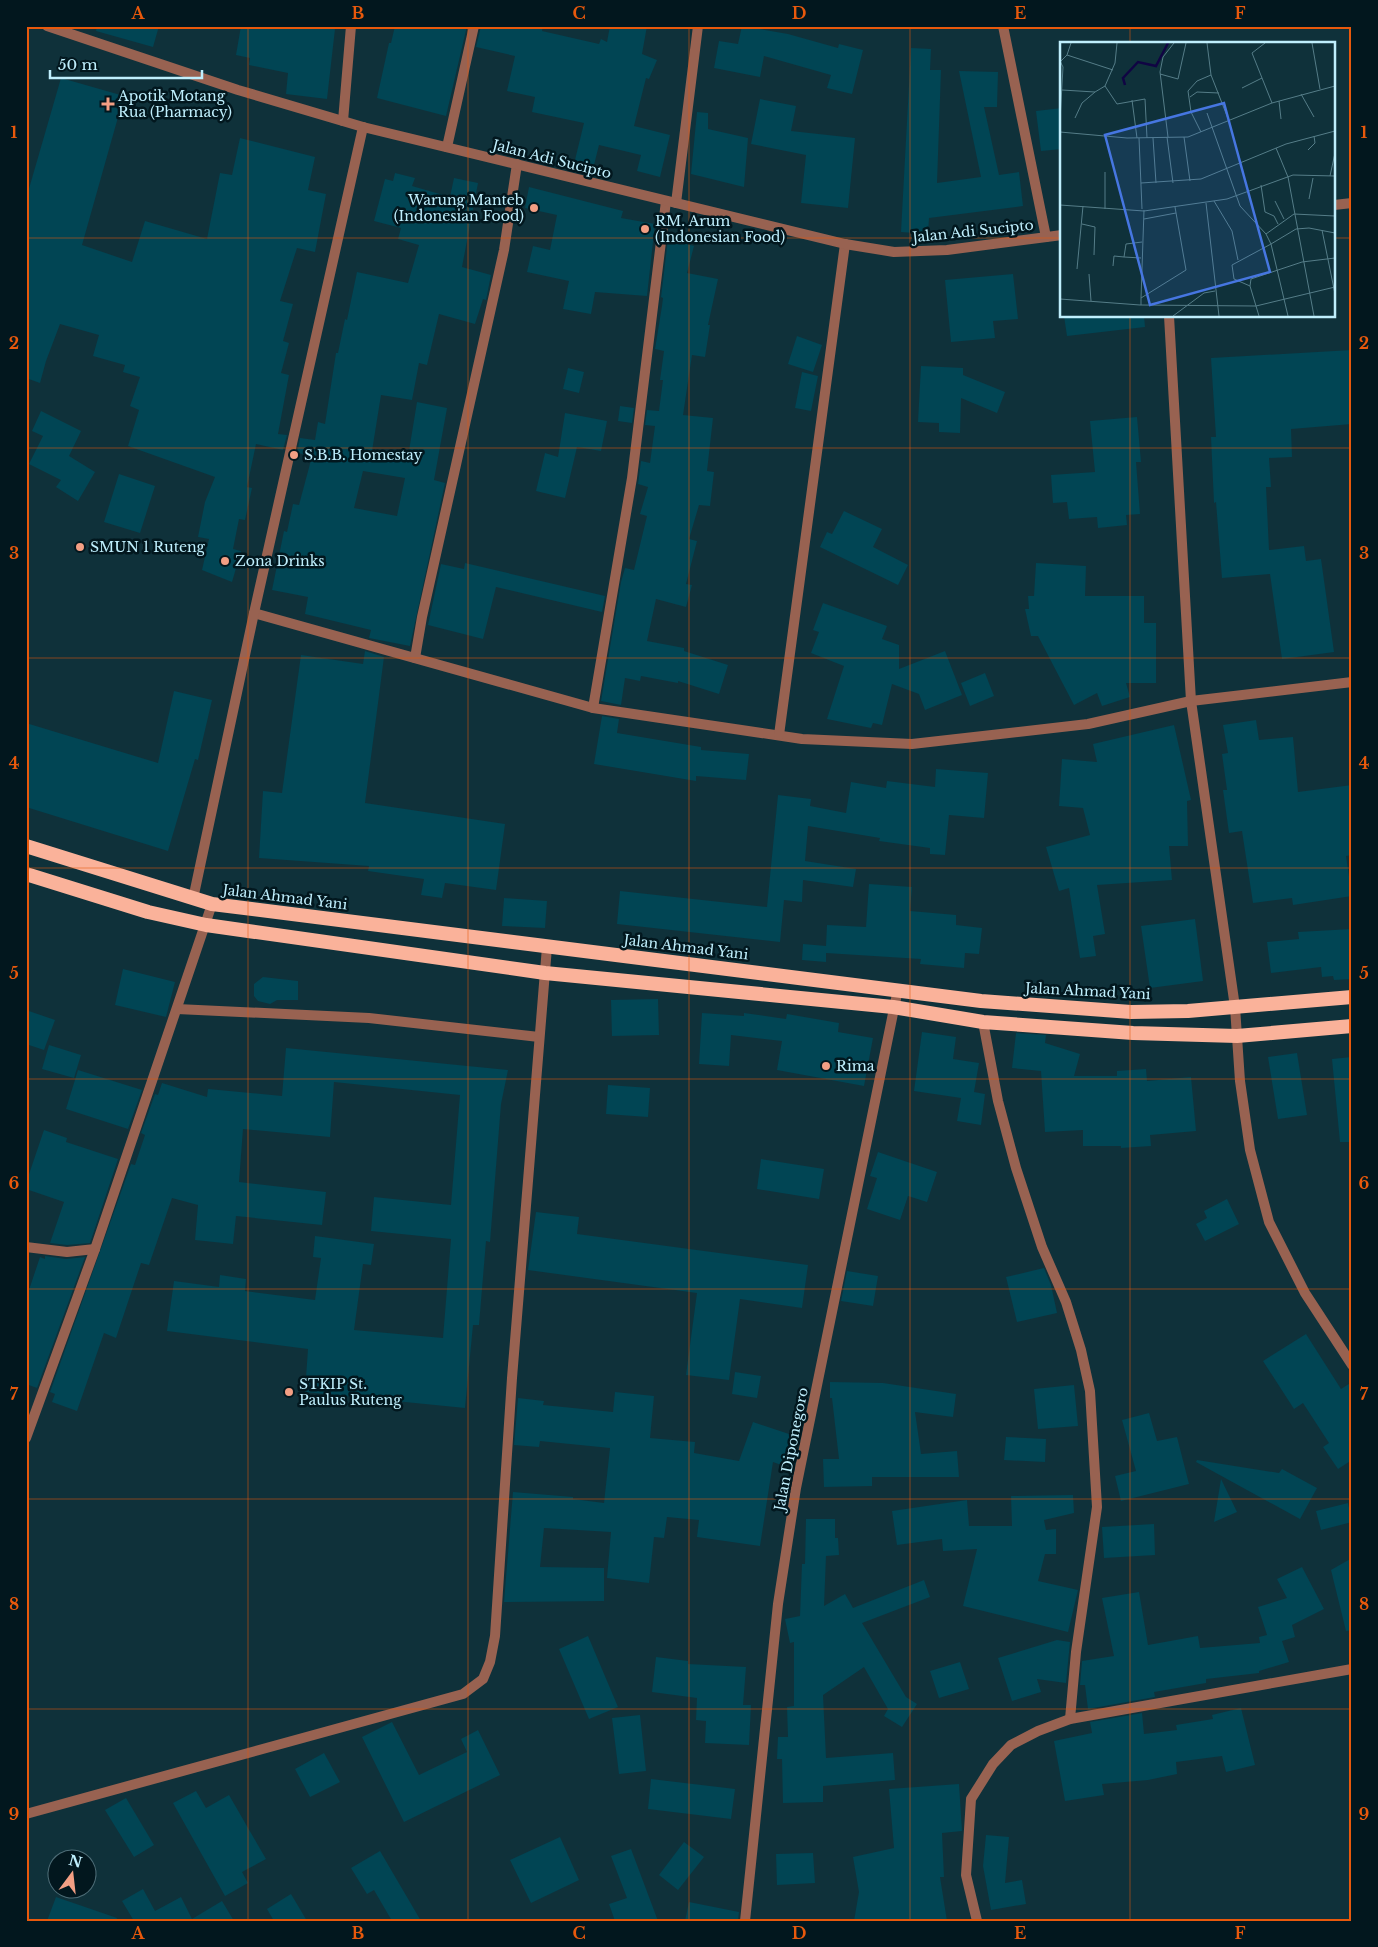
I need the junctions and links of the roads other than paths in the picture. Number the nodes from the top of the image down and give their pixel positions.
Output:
1 (47, 26) edge
2 (351, 26) edge
3 (474, 26) edge
4 (698, 26) edge
5 (1003, 26) edge
6 (343, 121) junction
7 (363, 127) junction
8 (447, 147) junction
9 (517, 164) junction
10 (671, 202) junction
11 (1352, 203) edge
12 (1336, 205) edge
13 (1060, 235) edge
14 (1046, 236) junction
15 (845, 244) junction
16 (1170, 318) edge
17 (254, 613) junction
18 (415, 658) junction
19 (1352, 682) edge
20 (1191, 701) junction
21 (594, 708) junction
22 (780, 734) junction
23 (26, 846) edge
24 (26, 874) edge
25 (193, 899) junction
26 (212, 904) junction
27 (206, 925) junction
28 (547, 947) junction
29 (544, 973) junction
30 (898, 989) junction
31 (1352, 997) edge
32 (894, 1007) junction
33 (1235, 1007) junction
34 (177, 1009) junction
35 (983, 1022) junction
36 (1352, 1026) edge
37 (1237, 1036) junction
38 (538, 1037) junction
39 (26, 1248) edge
40 (95, 1249) junction
41 (1352, 1365) edge
42 (29, 1415) edge
43 (26, 1438) edge
44 (1352, 1669) edge
45 (1070, 1719) junction
46 (26, 1814) edge
47 (745, 1921) edge
48 (977, 1921) edge

1 - 6 street, Jalan Adi Sucipto
2 - 6 street
3 - 8 street
4 - 10 street
5 - 14 street
6 - 7 street, Jalan Adi Sucipto
7 - 8 street, Jalan Adi Sucipto
7 - 17 street
8 - 9 street, Jalan Adi Sucipto
9 - 10 street, Jalan Adi Sucipto
9 - 18 street
10 - 15 street, Jalan Adi Sucipto
10 - 21 street
11 - 12 street
13 - 14 street, Jalan Adi Sucipto
14 - 15 street, Jalan Adi Sucipto
15 - 22 street
16 - 20 street
17 - 18 street
17 - 25 street
18 - 21 street
19 - 20 street
20 - 22 street
20 - 33 street
21 - 22 street
23 - 25 highway, Jalan Ahmad Yani
24 - 27 highway
25 - 26 highway, Jalan Ahmad Yani
26 - 27 street
26 - 28 highway, Jalan Ahmad Yani
27 - 29 highway
27 - 34 street
28 - 29 street
28 - 30 highway, Jalan Ahmad Yani
29 - 32 highway
29 - 38 street
30 - 32 street, Jalan Diponegoro
30 - 33 highway, Jalan Ahmad Yani
31 - 33 highway, Jalan Ahmad Yani
32 - 35 highway
32 - 47 street, Jalan Diponegoro
33 - 37 street
34 - 38 street
34 - 40 street
35 - 37 highway
35 - 45 street
36 - 37 highway
37 - 41 street
38 - 46 street
39 - 40 street
40 - 42 street
42 - 43 street
44 - 45 street
45 - 48 street

